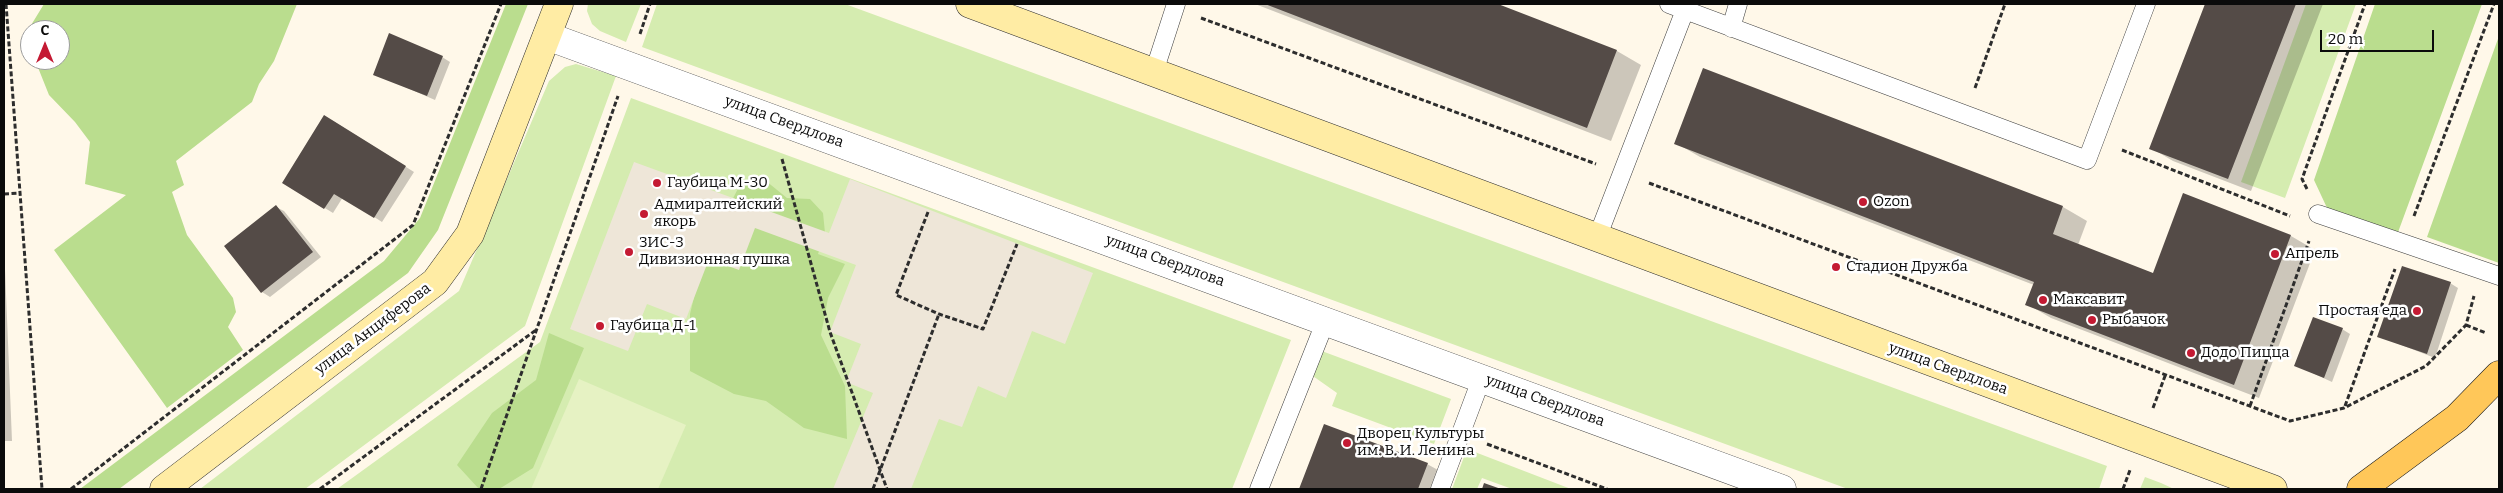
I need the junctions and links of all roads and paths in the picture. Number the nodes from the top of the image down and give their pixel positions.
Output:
1 (6, 4) edge
2 (501, 4) edge
3 (559, 4) edge
4 (970, 4) edge
5 (1738, 4) edge
6 (2005, 4) edge
7 (2146, 4) edge
8 (2365, 4) edge
9 (2494, 4) edge
10 (1175, 6) edge
11 (1677, 7) edge
12 (1731, 28) junction
13 (547, 36) junction
14 (1154, 72) junction
15 (618, 95) dead end
16 (1966, 115) junction
17 (2094, 139) junction
18 (781, 153) dead end
19 (1620, 173) junction
20 (20, 193) junction
21 (4, 194) edge
22 (931, 205) dead end
23 (2316, 220) junction
24 (1596, 238) junction
25 (1020, 239) dead end
26 (2404, 244) junction
27 (2481, 270) junction
28 (2499, 276) edge
29 (939, 314) junction
30 (1326, 320) junction
31 (2466, 325) junction
32 (536, 330) junction
33 (2486, 333) dead end
34 (2499, 376) edge
35 (1482, 377) junction
36 (2250, 406) junction
37 (2344, 408) junction
38 (1461, 434) junction
39 (2196, 461) junction
40 (880, 470) junction
41 (42, 489) edge
42 (71, 489) edge
43 (164, 489) edge
44 (320, 489) edge
45 (480, 489) edge
46 (873, 489) edge
47 (887, 489) edge
48 (1259, 489) edge
49 (1440, 489) edge
50 (1607, 489) edge
51 (1782, 489) edge
52 (2222, 489) edge
53 (2273, 489) edge
54 (2361, 489) edge

1 - 20 path
2 - 42 path
3 - 13 main road, улица Анциферова
4 - 14 main road, улица Свердлова
5 - 12 lane
6 - 16 path
7 - 17 lane
8 - 23 path
9 - 26 path
10 - 14 lane
10 - 19 path
11 - 12 lane
11 - 19 lane
12 - 16 lane
13 - 30 street, улица Свердлова
13 - 43 main road, улица Анциферова
14 - 24 main road, улица Свердлова
15 - 32 path
16 - 17 lane
17 - 23 path
18 - 40 path
19 - 24 lane
19 - 36 path
20 - 21 path
20 - 41 path
22 - 29 path
23 - 26 lane
23 - 36 path
24 - 39 main road, улица Свердлова
25 - 29 path
26 - 27 lane
26 - 37 path
27 - 28 lane
27 - 31 path
29 - 40 path
30 - 35 street, улица Свердлова
30 - 48 lane
31 - 33 path
31 - 37 path
32 - 44 path
32 - 45 path
34 - 54 main road
35 - 38 lane
35 - 51 street, улица Свердлова
36 - 37 path
38 - 49 lane
38 - 50 path
39 - 52 main road, улица Свердлова
39 - 53 main road, улица Свердлова
40 - 46 path
40 - 47 path

